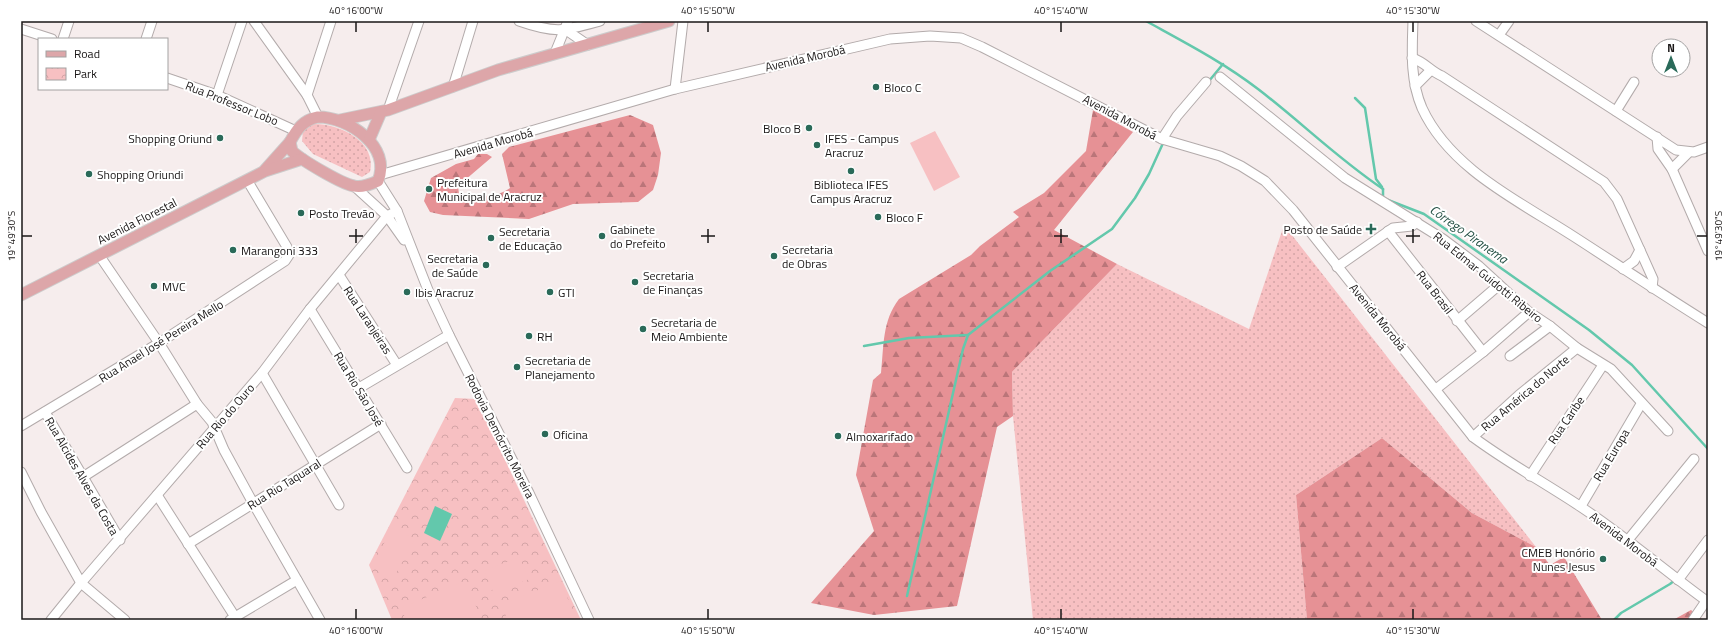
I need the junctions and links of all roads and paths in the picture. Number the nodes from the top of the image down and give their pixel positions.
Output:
1 (69, 21) edge
2 (152, 21) edge
3 (242, 21) edge
4 (254, 21) edge
5 (331, 21) edge
6 (419, 21) edge
7 (473, 21) edge
8 (519, 21) edge
9 (568, 21) edge
10 (600, 21) edge
11 (669, 21) edge
12 (683, 21) edge
13 (1413, 21) edge
14 (1476, 21) edge
15 (1509, 21) edge
16 (21, 29) edge
17 (566, 30) junction
18 (1499, 35) junction
19 (49, 38) edge
20 (63, 38) edge
21 (146, 38) edge
22 (588, 46) junction
23 (555, 53) junction
24 (1412, 58) junction
25 (1430, 71) junction
26 (1220, 77) dead end
27 (168, 78) edge
28 (1206, 82) dead end
29 (1634, 82) dead end
30 (1415, 86) junction
31 (453, 87) junction
32 (675, 89) junction
33 (307, 94) junction
34 (217, 95) junction
35 (384, 111) junction
36 (1616, 111) junction
37 (318, 117) junction
38 (340, 120) junction
39 (296, 131) junction
40 (1657, 137) junction
41 (1162, 139) junction
42 (369, 140) junction
43 (290, 142) junction
44 (1708, 147) edge
45 (1688, 152) junction
46 (302, 159) junction
47 (1672, 169) junction
48 (265, 171) junction
49 (379, 178) junction
50 (247, 180) junction
51 (354, 186) junction
52 (397, 211) junction
53 (387, 216) junction
54 (1417, 222) junction
55 (1388, 231) junction
56 (1640, 250) junction
57 (412, 251) junction
58 (1708, 251) edge
59 (99, 254) junction
60 (1337, 267) junction
61 (1623, 269) junction
62 (339, 275) junction
63 (1499, 285) junction
64 (1652, 288) junction
65 (21, 295) edge
66 (310, 309) junction
67 (1529, 312) junction
68 (1457, 321) junction
69 (1708, 324) edge
70 (1550, 326) junction
71 (449, 335) junction
72 (159, 343) junction
73 (1577, 348) junction
74 (1483, 352) junction
75 (1510, 356) dead end
76 (397, 365) junction
77 (1603, 365) junction
78 (262, 373) junction
79 (359, 388) junction
80 (1436, 389) junction
81 (197, 404) junction
82 (1642, 404) junction
83 (45, 412) junction
84 (381, 424) junction
85 (21, 426) edge
86 (215, 428) junction
87 (1668, 431) dead end
88 (1473, 437) junction
89 (1694, 459) dead end
90 (314, 465) junction
91 (407, 468) dead end
92 (21, 472) edge
93 (1530, 476) junction
94 (82, 477) junction
95 (157, 495) junction
96 (253, 503) junction
97 (339, 505) dead end
98 (1581, 506) junction
99 (120, 540) junction
100 (1628, 540) junction
101 (1708, 540) edge
102 (188, 544) junction
103 (297, 580) junction
104 (1678, 580) junction
105 (81, 583) junction
106 (1707, 602) edge
107 (234, 619) edge
108 (51, 620) edge
109 (125, 620) edge
110 (320, 620) edge
111 (589, 620) edge
112 (1693, 620) edge

1 - 20 street
2 - 21 street
3 - 34 street
4 - 33 street
5 - 33 street
6 - 35 street
7 - 31 street
8 - 17 street
9 - 17 street
10 - 17 street
11 - 22 main road
12 - 32 street
13 - 24 street
14 - 18 street
15 - 18 street
16 - 19 street
17 - 22 street
17 - 23 street
18 - 36 street
22 - 23 main road
23 - 31 main road
24 - 25 street
24 - 30 street
25 - 30 street
25 - 56 street
26 - 54 street, Rua Edmar Guidotti Ribeiro
27 - 34 street, Rua Professor Lobo
28 - 41 street
29 - 36 street
30 - 61 street
31 - 35 main road
32 - 41 street, Avenida Morobá
32 - 49 street, Avenida Morobá
33 - 37 street
34 - 39 street, Rua Professor Lobo
35 - 38 main road
35 - 42 main road
36 - 40 street
37 - 38 main road
37 - 39 main road
38 - 42 main road
39 - 43 main road
40 - 45 street
40 - 47 street
41 - 60 street, Avenida Morobá
42 - 49 main road
43 - 46 main road
43 - 48 main road
44 - 45 street
45 - 47 street
46 - 48 main road
46 - 51 main road
47 - 58 street
48 - 50 main road, Avenida Florestal
49 - 51 main road
49 - 52 street, Rodovia Demócrito Moreira
50 - 59 main road, Avenida Florestal
50 - 72 street, Rua Anael José Pereira Mello
51 - 53 street, Rodovia Demócrito Moreira
52 - 53 street, Rua Rio do Ouro
52 - 57 street, Rodovia Demócrito Moreira
53 - 57 street, Rodovia Demócrito Moreira
53 - 62 street, Rua Rio do Ouro
54 - 55 street
54 - 63 street, Rua Edmar Guidotti Ribeiro
55 - 60 street
55 - 68 street, Rua Brasil
56 - 61 street
56 - 64 street
57 - 71 street, Rodovia Demócrito Moreira
59 - 65 main road, Avenida Florestal
59 - 72 street
60 - 80 street, Avenida Morobá
61 - 64 street
62 - 66 street, Rua Rio do Ouro
62 - 76 street, Rua Laranjeiras
63 - 67 street, Rua Edmar Guidotti Ribeiro
63 - 68 street
64 - 69 street
66 - 78 street, Rua Rio do Ouro
66 - 79 street, Rua Rio São José
67 - 70 street, Rua Edmar Guidotti Ribeiro
67 - 74 street
68 - 74 street, Rua Brasil
70 - 73 street, Rua Edmar Guidotti Ribeiro
70 - 75 street
71 - 76 street
71 - 111 street, Rodovia Demócrito Moreira
72 - 81 street
72 - 83 street, Rua Anael José Pereira Mello
73 - 77 street, Rua Edmar Guidotti Ribeiro
73 - 88 street, Rua América do Norte
74 - 80 street
76 - 79 street
77 - 82 street, Rua Edmar Guidotti Ribeiro
77 - 93 street, Rua Caribe
78 - 86 street, Rua Rio do Ouro
78 - 90 street
79 - 84 street, Rua Rio São José
80 - 88 street, Avenida Morobá
81 - 86 street
81 - 94 street
82 - 87 street, Rua Edmar Guidotti Ribeiro
82 - 98 street, Rua Europa
83 - 85 street, Rua Anael José Pereira Mello
83 - 94 street, Rua Alcides Alves da Costa
84 - 90 street, Rua Rio Taquaral
84 - 91 street, Rua Rio São José
86 - 95 street, Rua Rio do Ouro
86 - 96 street
88 - 93 street, Avenida Morobá
89 - 100 street
90 - 96 street, Rua Rio Taquaral
90 - 97 street
92 - 105 street
93 - 98 street, Avenida Morobá
94 - 99 street, Rua Alcides Alves da Costa
95 - 99 street, Rua Rio do Ouro
95 - 102 street
96 - 102 street, Rua Rio Taquaral
96 - 103 street
98 - 100 street, Avenida Morobá
99 - 105 street, Rua Rio do Ouro
100 - 104 street, Avenida Morobá
101 - 104 street
102 - 107 street
103 - 107 street
103 - 110 street
104 - 106 street, Avenida Morobá
105 - 108 street, Rua Rio do Ouro
105 - 109 street
106 - 112 street

